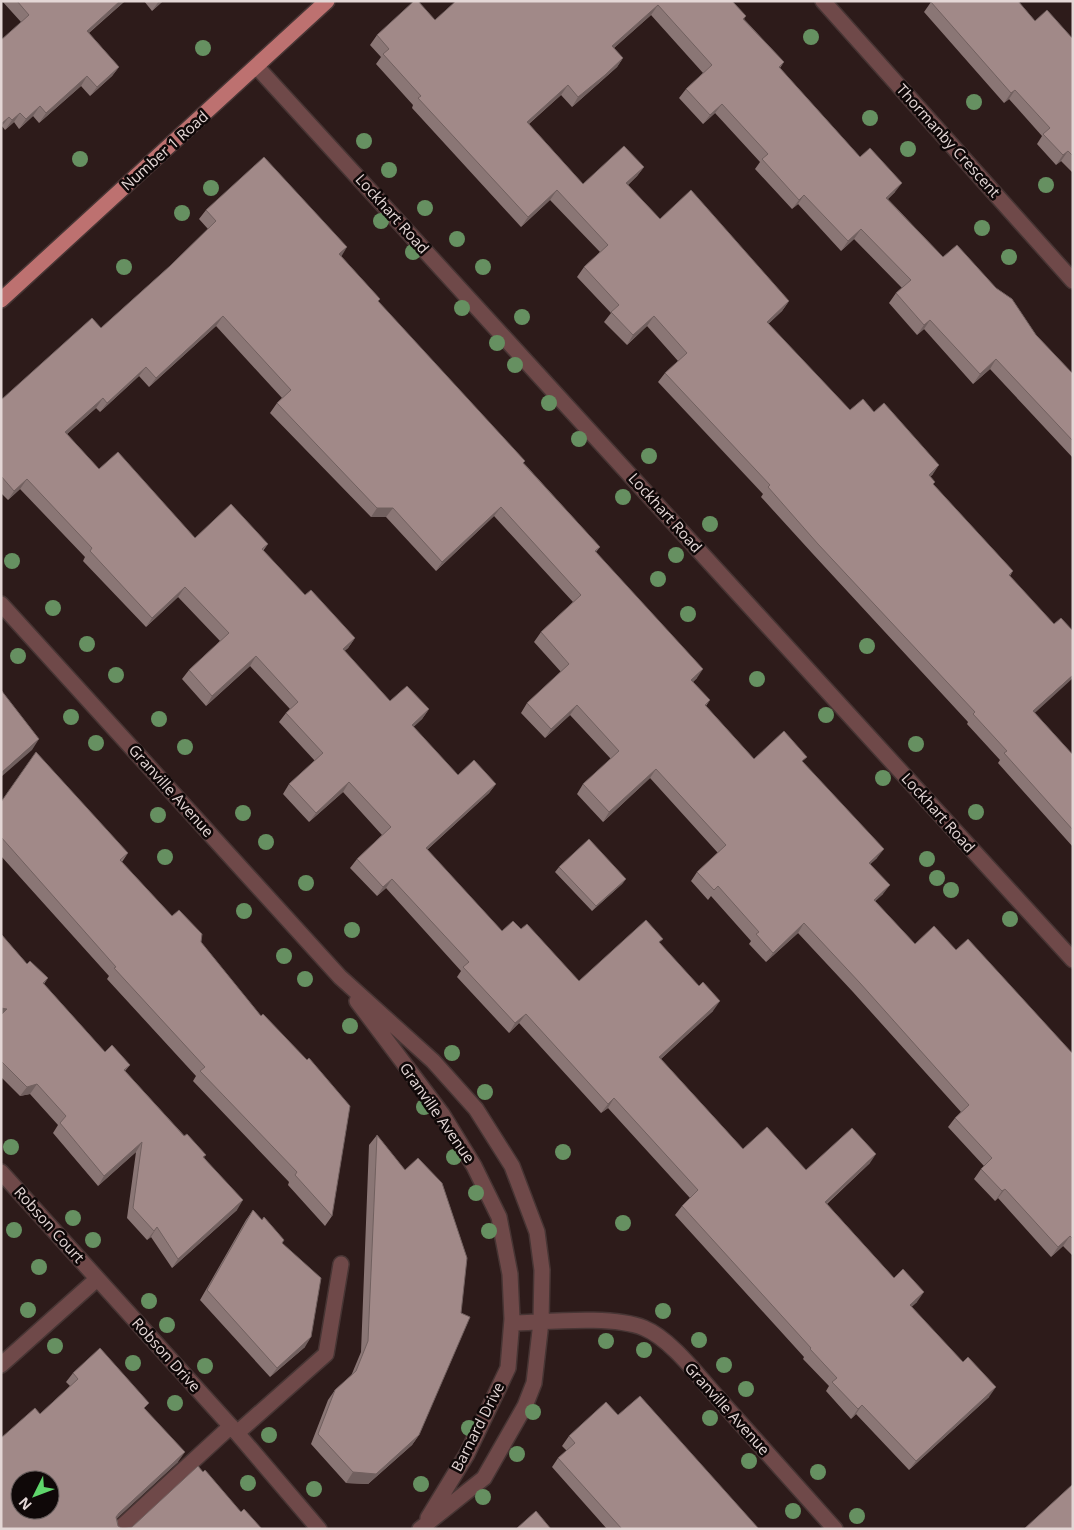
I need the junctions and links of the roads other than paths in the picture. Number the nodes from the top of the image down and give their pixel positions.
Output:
1 (327, 1) edge
2 (823, 1) edge
3 (257, 67) junction
4 (1073, 281) edge
5 (1, 300) edge
6 (1, 604) edge
7 (1073, 960) edge
8 (340, 977) junction
9 (1, 1172) edge
10 (341, 1264) dead end
11 (97, 1279) junction
12 (541, 1322) junction
13 (512, 1323) junction
14 (1, 1365) edge
15 (234, 1430) junction
16 (422, 1526) edge
17 (119, 1529) edge
18 (319, 1529) edge
19 (835, 1529) edge

1 - 3 main road, Number 1 Road
2 - 4 street, Thormanby Crescent
3 - 5 main road, Number 1 Road
3 - 7 street, Lockhart Road
6 - 8 street, Granville Avenue
8 - 12 street, Granville Avenue
8 - 13 street, Granville Avenue
9 - 11 street, Robson Court
10 - 15 street
11 - 14 street
11 - 15 street, Robson Drive
12 - 13 street, Granville Avenue
12 - 16 street, Barnard Drive
12 - 19 street, Granville Avenue
13 - 16 street, Barnard Drive
15 - 17 street
15 - 18 street, Robson Drive

